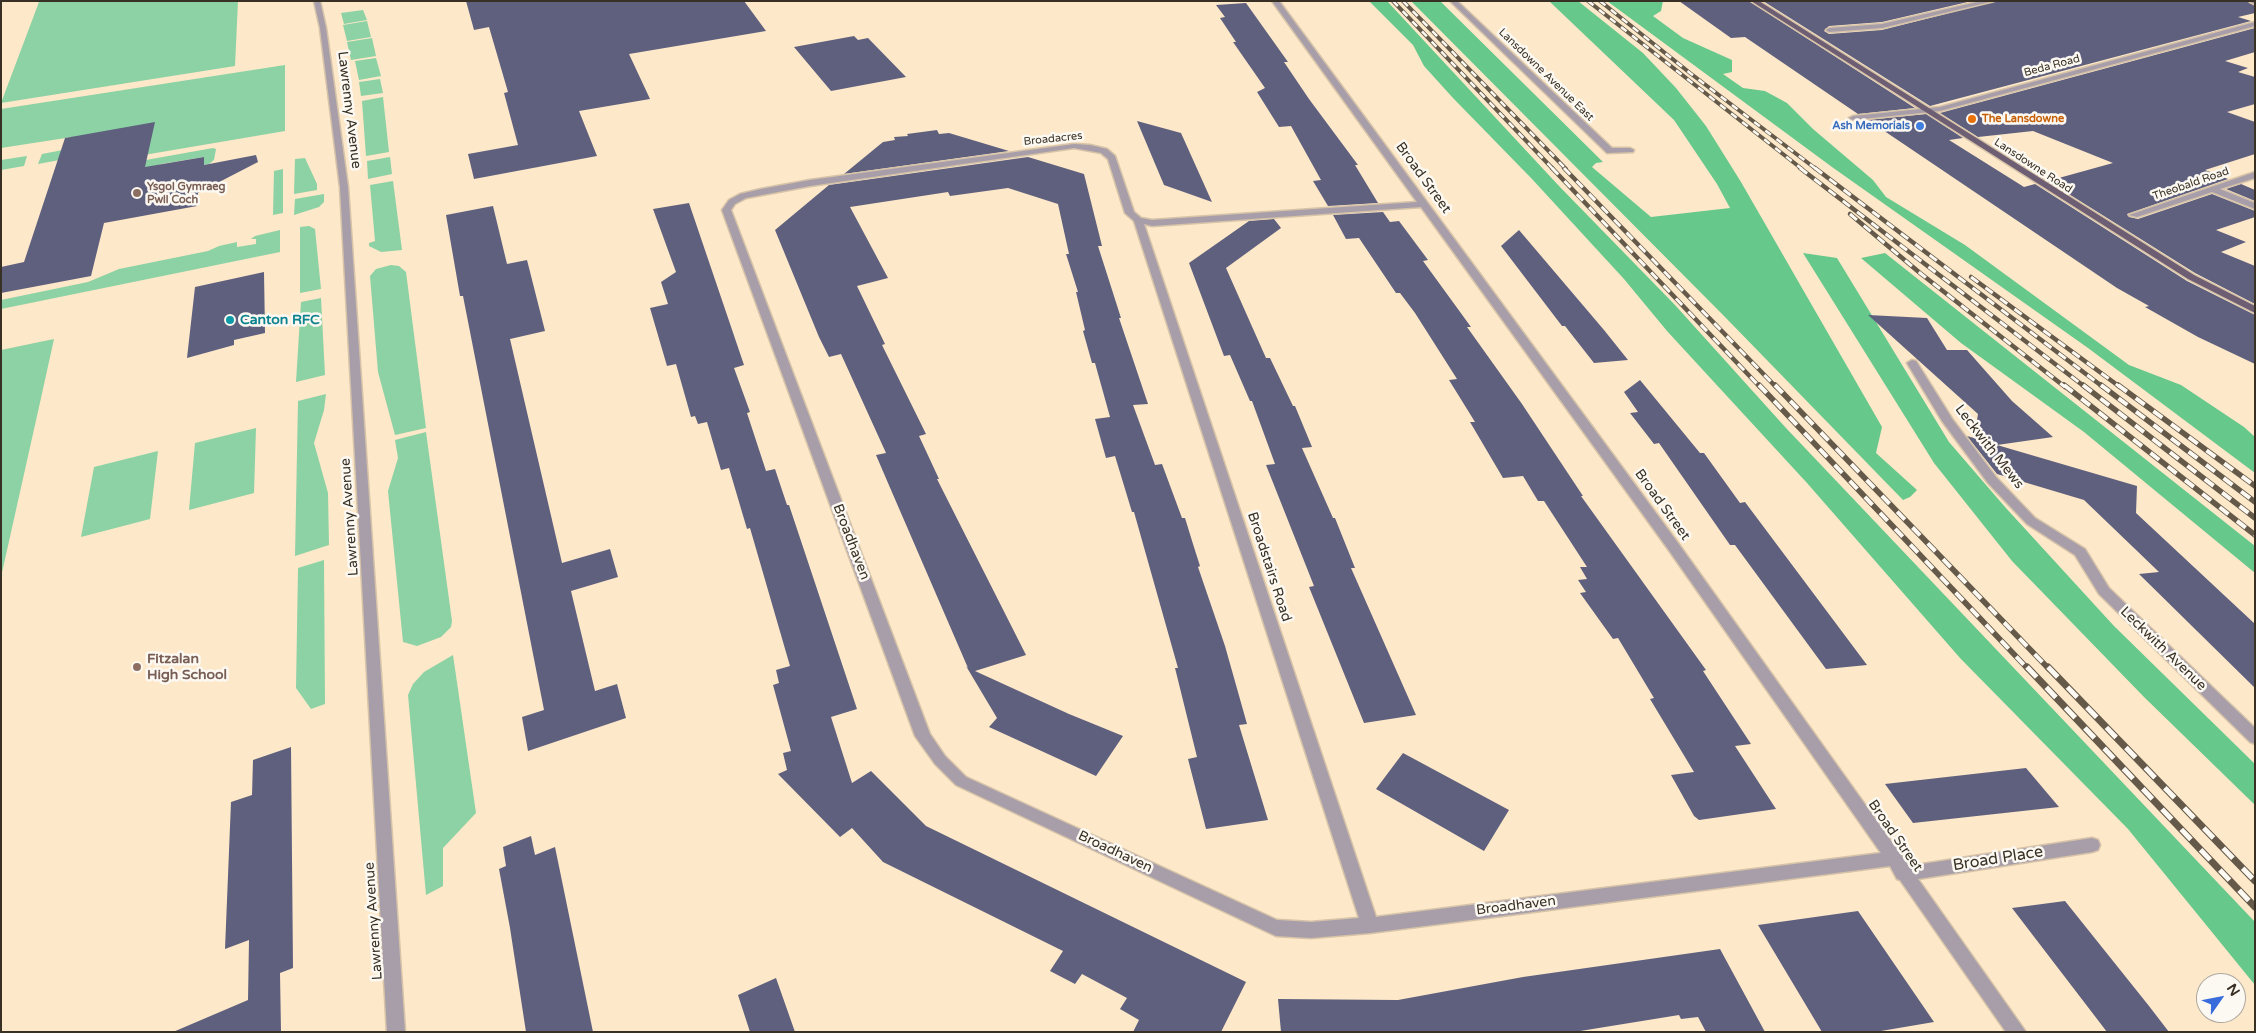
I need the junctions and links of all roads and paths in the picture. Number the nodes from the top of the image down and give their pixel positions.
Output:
1 (317, 1) edge
2 (1275, 1) edge
3 (1453, 1) edge
4 (1754, 1) edge
5 (1991, 1) edge
6 (2255, 24) edge
7 (1829, 30) dead end
8 (1927, 111) junction
9 (1853, 118) dead end
10 (1630, 150) dead end
11 (2255, 174) edge
12 (2212, 189) junction
13 (732, 202) joint
14 (1423, 204) junction
15 (2255, 206) edge
16 (2134, 215) dead end
17 (1138, 220) junction
18 (2255, 310) edge
19 (1912, 363) dead end
20 (2080, 552) joint
21 (2255, 738) edge
22 (2092, 845) dead end
23 (1892, 858) junction
24 (1904, 874) junction
25 (1370, 925) junction
26 (396, 1032) edge
27 (2017, 1032) edge

1 - 26 street, Lawrenny Avenue
2 - 14 street, Broad Street
3 - 10 street, Lansdowne Avenue East
4 - 8 main road, Lansdowne Road
5 - 7 street
6 - 8 street, Beda Road
8 - 9 street, Beda Road
8 - 18 main road, Lansdowne Road
11 - 12 street, Theobald Road
12 - 15 street
12 - 16 street, Theobald Road
13 - 17 street, Broadacres
13 - 25 street, Broadhaven
14 - 17 street
14 - 23 street, Broad Street
17 - 25 street, Broadstairs Road
19 - 20 street, Leckwith Mews
20 - 21 street, Leckwith Avenue
22 - 24 street, Broad Place
23 - 24 street, Broad Street
23 - 25 street, Broadhaven
24 - 27 street, Broad Street

